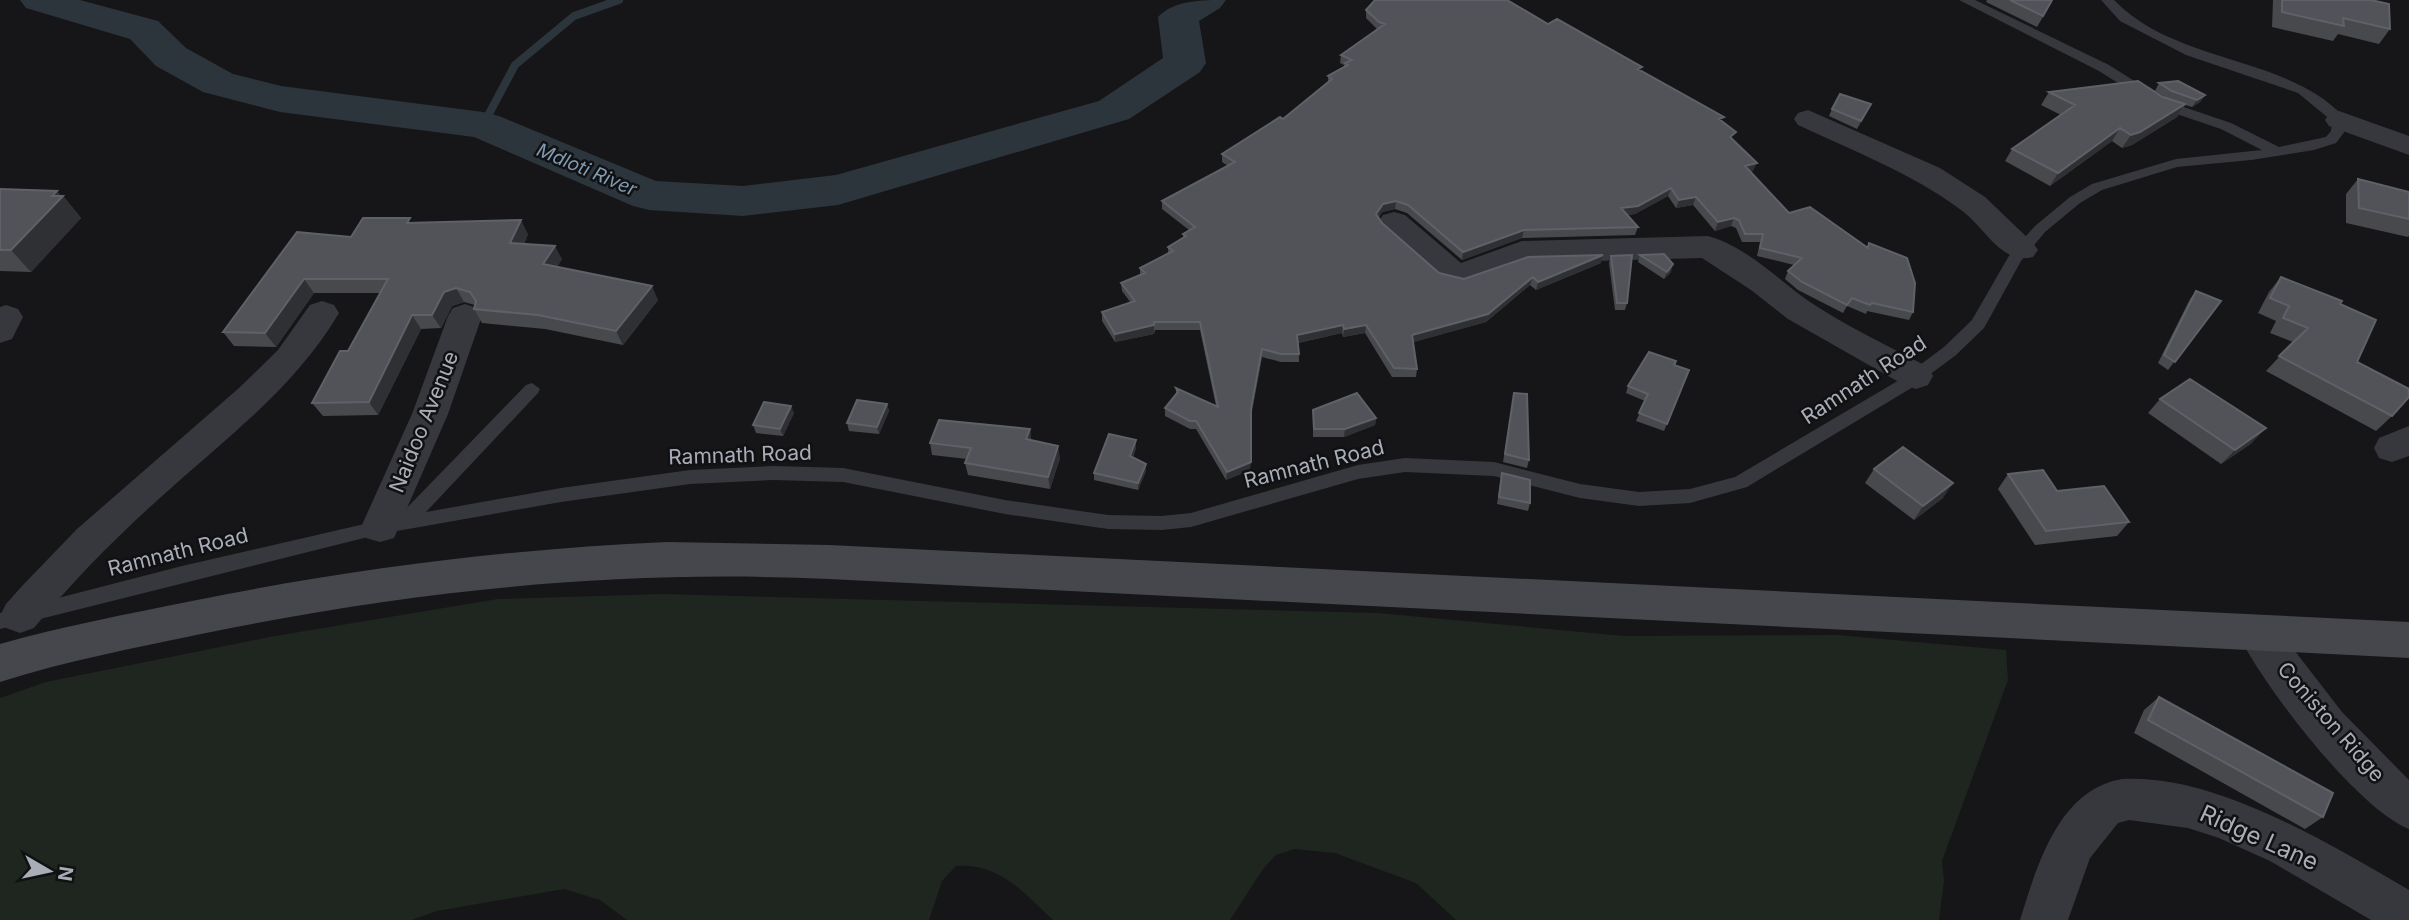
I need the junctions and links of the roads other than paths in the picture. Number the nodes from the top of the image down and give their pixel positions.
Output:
1 (1965, 0) edge
2 (2107, 0) edge
3 (1808, 119) dead end
4 (2339, 120) junction
5 (2409, 146) edge
6 (2277, 152) junction
7 (1394, 222) dead end
8 (2022, 250) junction
9 (322, 313) dead end
10 (465, 316) dead end
11 (1916, 376) junction
12 (533, 389) dead end
13 (392, 525) junction
14 (10, 619) edge
15 (2257, 632) junction
16 (2409, 640) edge
17 (0, 663) edge
18 (2409, 808) edge
19 (2409, 916) edge
20 (2044, 920) edge

1 - 6 lane
2 - 4 lane
3 - 8 street
4 - 5 street
4 - 6 lane, Ramnath Road
6 - 8 lane, Ramnath Road
7 - 11 street
8 - 11 lane, Ramnath Road
9 - 14 street
10 - 13 street, Naidoo Avenue
11 - 13 lane, Ramnath Road
12 - 13 lane
13 - 14 lane, Ramnath Road
15 - 16 street
15 - 17 street
15 - 18 street, Coniston Ridge
19 - 20 street, Ridge Lane

